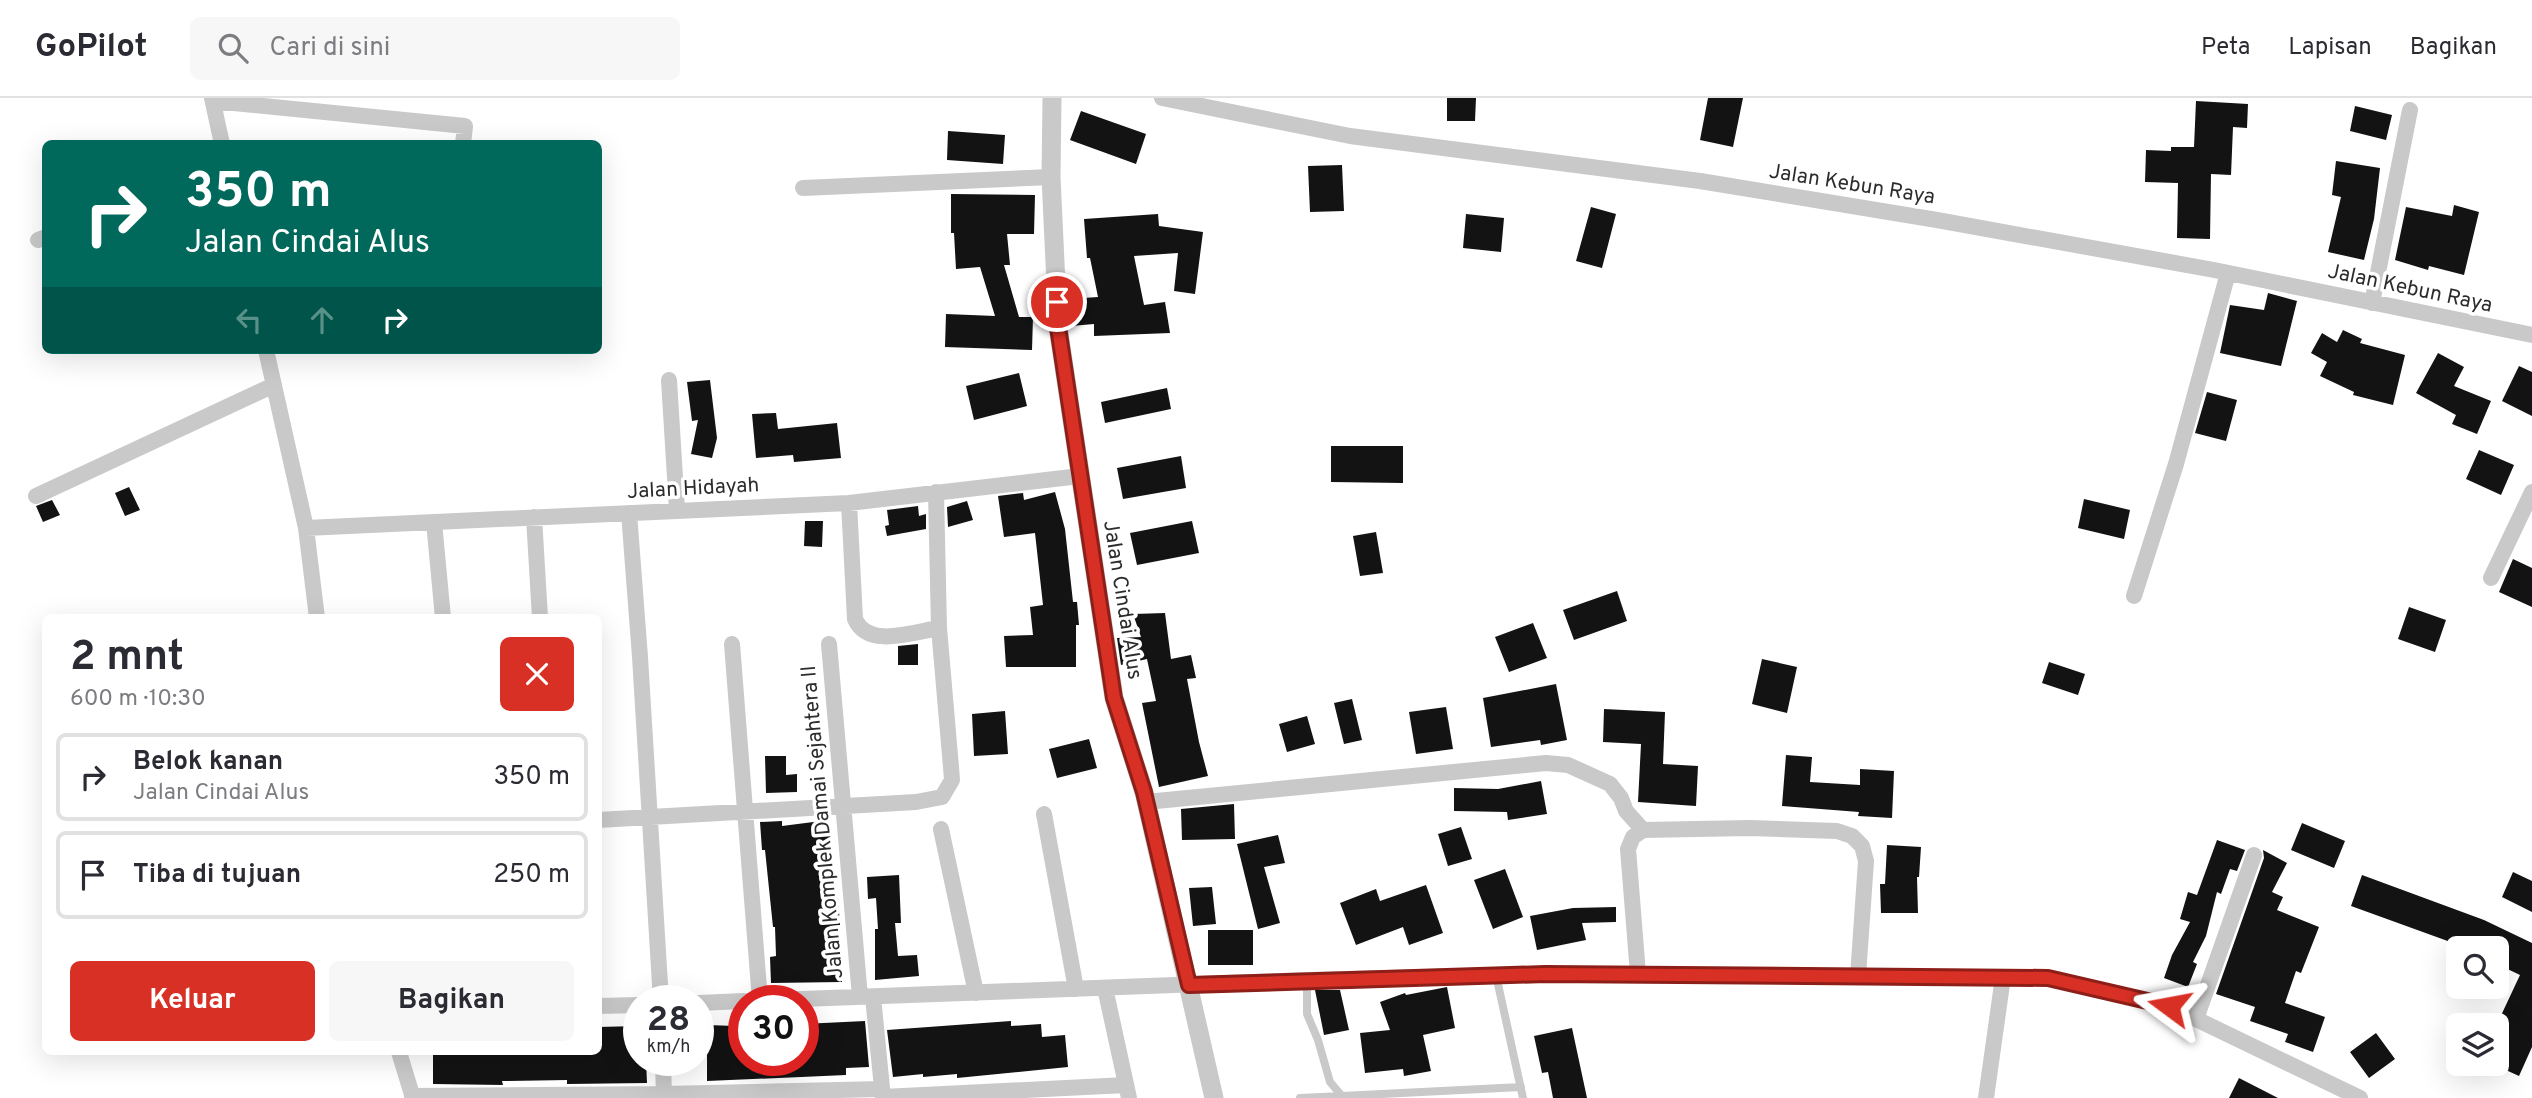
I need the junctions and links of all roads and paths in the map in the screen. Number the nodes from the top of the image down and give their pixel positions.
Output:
1 (1052, 98) edge
2 (1162, 98) edge
3 (213, 99) edge
4 (2410, 110) dead end
5 (221, 140) edge
6 (463, 140) edge
7 (1052, 177) junction
8 (803, 188) dead end
9 (2228, 273) junction
10 (2372, 303) junction
11 (2532, 335) edge
12 (267, 354) edge
13 (669, 380) dead end
14 (274, 385) junction
15 (1080, 477) junction
16 (936, 492) junction
17 (2532, 492) edge
18 (36, 496) dead end
19 (849, 503) junction
20 (677, 510) junction
21 (629, 513) junction
22 (534, 517) junction
23 (434, 522) junction
24 (306, 528) junction
25 (2491, 578) dead end
26 (2134, 596) dead end
27 (317, 614) edge
28 (443, 614) edge
29 (540, 614) edge
30 (939, 628) junction
31 (732, 644) dead end
32 (829, 644) dead end
33 (1146, 802) junction
34 (843, 805) junction
35 (745, 811) junction
36 (1044, 814) dead end
37 (650, 817) junction
38 (602, 820) edge
39 (941, 829) dead end
40 (1643, 830) junction
41 (2254, 855) dead end
42 (1638, 974) junction
43 (1496, 975) junction
44 (1858, 976) junction
45 (2003, 977) junction
46 (1307, 980) junction
47 (660, 985) edge
48 (759, 985) edge
49 (1189, 985) junction
50 (1105, 988) junction
51 (1076, 989) junction
52 (976, 993) junction
53 (866, 997) junction
54 (819, 999) edge
55 (623, 1005) edge
56 (602, 1006) edge
57 (2196, 1019) junction
58 (400, 1055) edge
59 (663, 1076) edge
60 (1521, 1087) junction
61 (1127, 1092) edge
62 (883, 1095) edge
63 (664, 1096) edge
64 (1342, 1096) junction
65 (412, 1097) edge
66 (1214, 1098) edge
67 (1300, 1098) edge
68 (1523, 1098) edge
69 (1986, 1098) edge
70 (2360, 1098) edge

1 - 7 street, Jalan Cindai Alus
2 - 9 street, Jalan Kebun Raya
3 - 5 street
3 - 6 street
4 - 10 street
7 - 8 street
7 - 15 street, Jalan Cindai Alus
9 - 10 street, Jalan Kebun Raya
9 - 26 street
10 - 11 street, Jalan Kebun Raya
12 - 14 street
13 - 20 street
14 - 18 street
14 - 24 street
15 - 16 street, Jalan Hidayah
15 - 33 street, Jalan Cindai Alus
16 - 19 street, Jalan Hidayah
16 - 30 street
17 - 25 street
19 - 20 street, Jalan Hidayah
19 - 30 street
20 - 21 street, Jalan Hidayah
21 - 22 street, Jalan Hidayah
21 - 37 street
22 - 23 street, Jalan Hidayah
22 - 29 street
23 - 24 street, Jalan Hidayah
23 - 28 street
24 - 27 street
30 - 34 street
31 - 35 street
32 - 34 street, Jalan Komplek Damai Sejahtera II
33 - 40 street
33 - 49 street, Jalan Cindai Alus
34 - 35 street
34 - 53 street, Jalan Komplek Damai Sejahtera II
35 - 37 street
35 - 48 street
36 - 51 street
37 - 38 street
37 - 47 street
39 - 52 street
40 - 42 street
40 - 44 street
41 - 57 street
42 - 43 street
42 - 44 street
43 - 46 street
43 - 60 lane
44 - 45 street
45 - 57 street
45 - 69 street
46 - 49 street
46 - 64 lane
49 - 50 street
49 - 66 street, Jalan Cindai Alus
50 - 51 street
50 - 61 street
51 - 52 street
52 - 53 street
53 - 54 street
53 - 62 street, Jalan Komplek Damai Sejahtera II
55 - 56 street
57 - 70 street
58 - 65 street
59 - 63 street
60 - 64 lane
60 - 68 lane
61 - 62 street
62 - 63 street
63 - 65 street
64 - 67 lane

